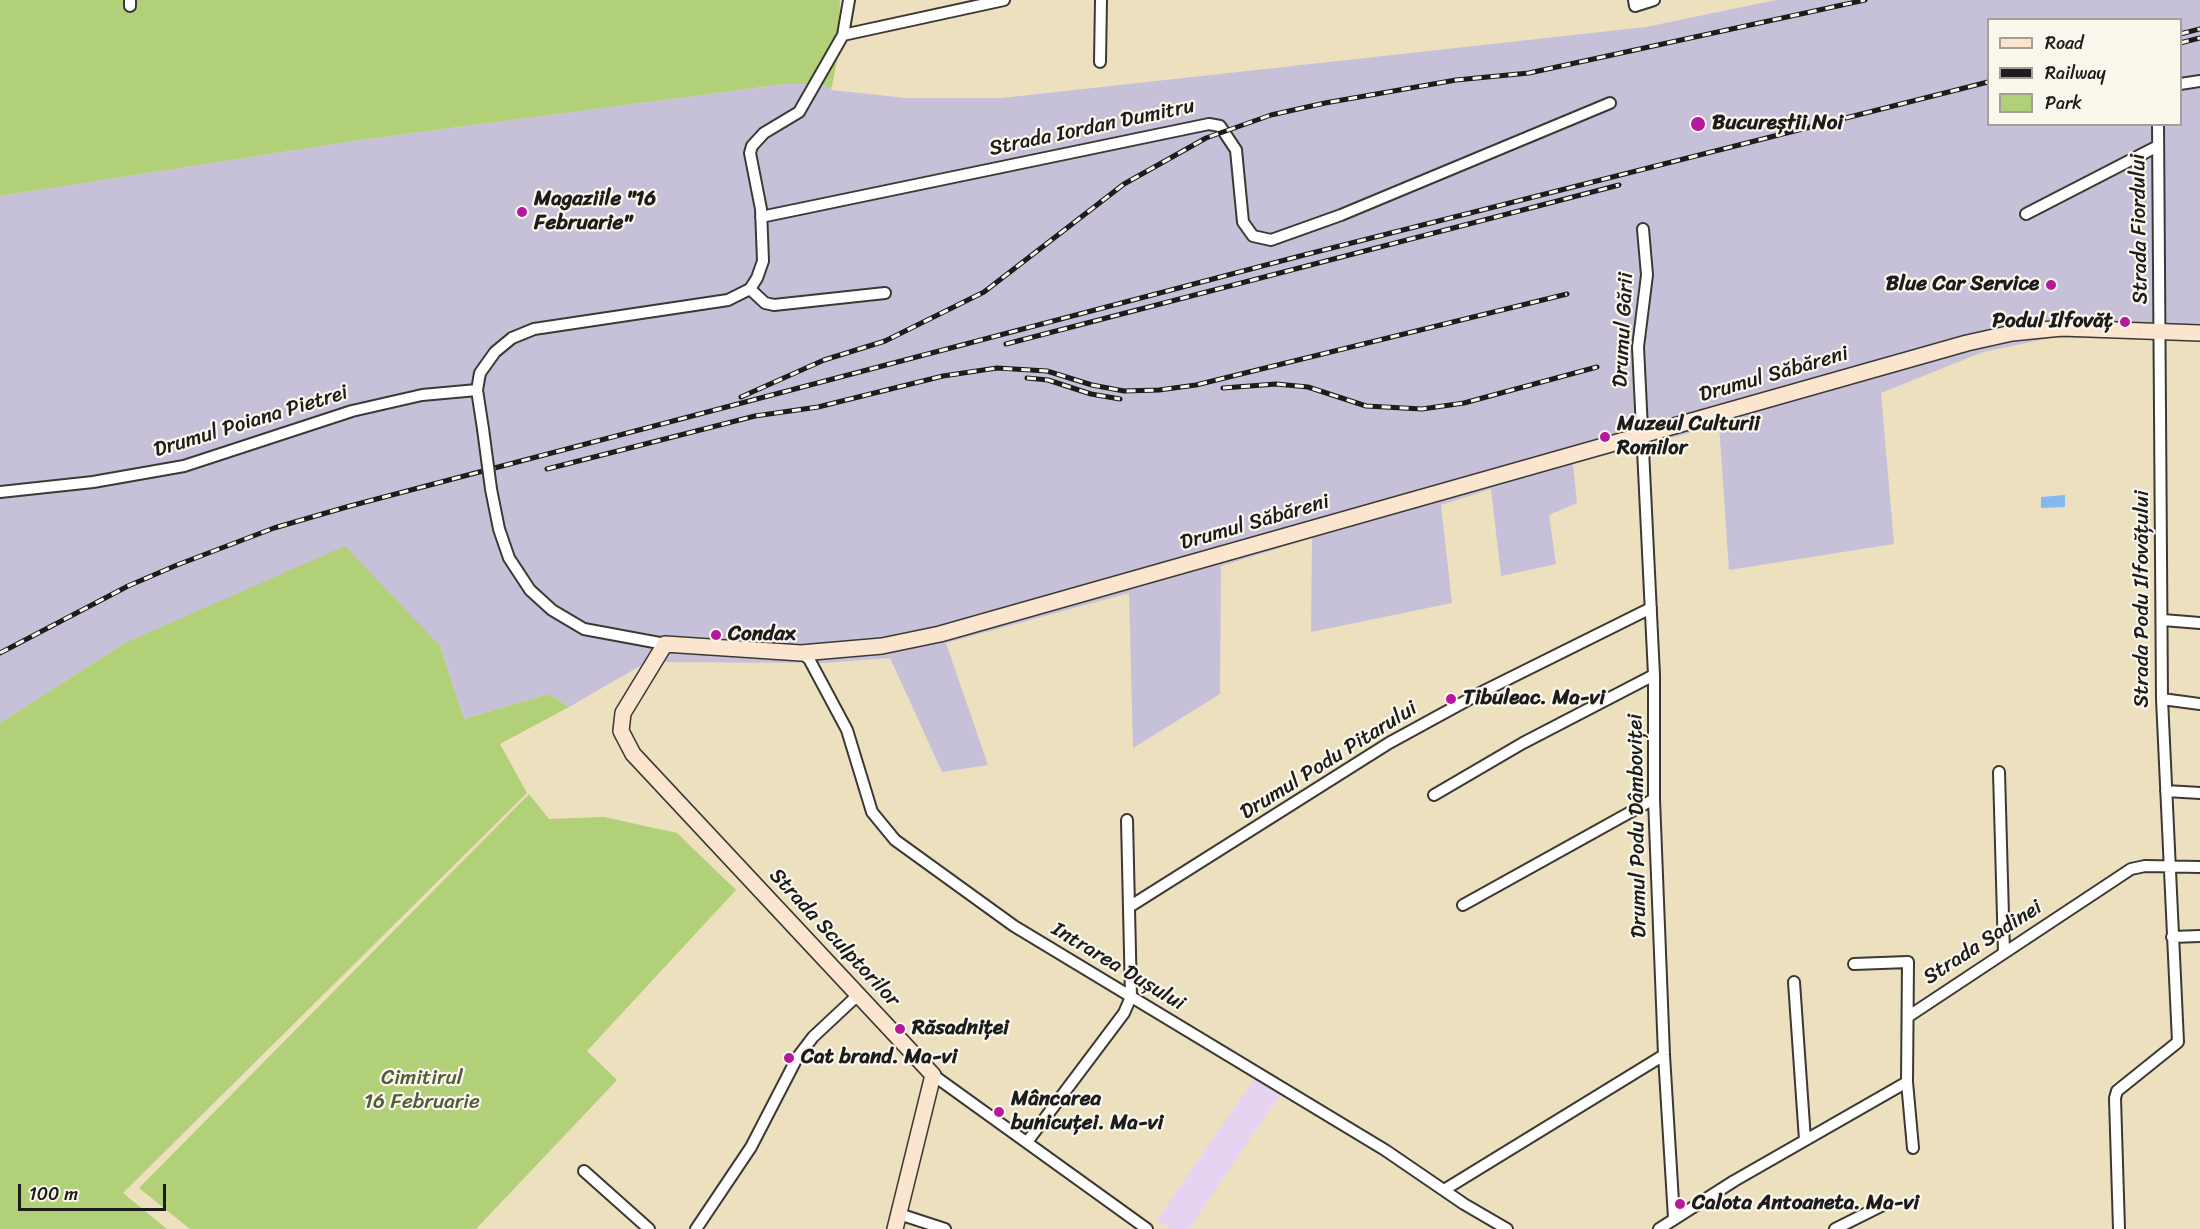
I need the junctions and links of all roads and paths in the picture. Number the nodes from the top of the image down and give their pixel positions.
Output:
1 (849, 0) edge
2 (1004, 0) edge
3 (1101, 0) edge
4 (1654, 0) edge
5 (1635, 3) edge
6 (843, 35) junction
7 (1100, 62) dead end
8 (2200, 81) edge
9 (2182, 84) edge
10 (1610, 104) dead end
11 (2158, 126) edge
12 (2158, 146) junction
13 (2026, 214) dead end
14 (761, 217) junction
15 (1643, 229) dead end
16 (750, 289) junction
17 (885, 293) dead end
18 (2161, 332) junction
19 (2200, 333) edge
20 (477, 390) junction
21 (1641, 434) junction
22 (0, 492) edge
23 (1651, 608) junction
24 (2163, 620) junction
25 (2200, 623) edge
26 (665, 644) junction
27 (801, 653) junction
28 (1654, 675) junction
29 (2162, 699) junction
30 (2200, 704) edge
31 (1999, 772) dead end
32 (2166, 791) junction
33 (2200, 792) edge
34 (1434, 795) dead end
35 (1654, 799) junction
36 (1127, 820) dead end
37 (2168, 866) junction
38 (2200, 867) edge
39 (1463, 905) dead end
40 (1129, 907) junction
41 (2200, 936) edge
42 (2172, 937) junction
43 (2004, 953) junction
44 (1854, 964) dead end
45 (1794, 982) dead end
46 (859, 994) junction
47 (1131, 997) junction
48 (1909, 1016) junction
49 (1664, 1055) junction
50 (933, 1075) junction
51 (1907, 1082) junction
52 (1805, 1140) junction
53 (1027, 1143) junction
54 (1913, 1148) dead end
55 (584, 1171) dead end
56 (1444, 1190) junction
57 (1885, 1204) dead end
58 (899, 1214) junction
59 (1674, 1218) junction
60 (1862, 1223) edge
61 (649, 1229) edge
62 (696, 1229) edge
63 (895, 1229) edge
64 (945, 1229) edge
65 (1147, 1229) edge
66 (1507, 1229) edge
67 (1659, 1229) edge
68 (1835, 1229) edge
69 (2119, 1229) edge

1 - 6 street
2 - 6 street
3 - 7 street
4 - 5 street
6 - 14 street
8 - 9 street
10 - 14 street, Strada Iordan Dumitru
11 - 12 street, Strada Fiordului
12 - 13 street
12 - 18 street, Strada Fiordului
14 - 16 street
15 - 21 street, Drumul Gării
16 - 17 street
16 - 20 street
18 - 19 main road, Drumul Săbăreni
18 - 21 main road, Drumul Săbăreni
18 - 24 street, Strada Podu Ilfovățului
20 - 22 street, Drumul Poiana Pietrei
20 - 26 street, Drumul Săbăreni, bridge
21 - 23 street, Drumul Podu Dâmboviței
21 - 27 main road, Drumul Săbăreni
23 - 28 street, Drumul Podu Dâmboviței
23 - 40 street, Drumul Podu Pitarului
24 - 25 street
24 - 29 street, Strada Podu Ilfovățului
26 - 27 main road, Drumul Săbăreni
26 - 46 main road, Strada Sculptorilor
27 - 47 street, Intrarea Dușului
28 - 34 street
28 - 35 street, Drumul Podu Dâmboviței
29 - 30 street
29 - 32 street, Strada Podu Ilfovățului
31 - 43 street
32 - 33 street
32 - 37 street, Strada Podu Ilfovățului
35 - 39 street
35 - 49 street, Drumul Podu Dâmboviței
36 - 40 street
37 - 38 street, Strada Sadinei
37 - 42 street, Strada Podu Ilfovățului
37 - 43 street, Strada Sadinei
40 - 47 street
41 - 42 street
42 - 69 street, Strada Podu Ilfovățului
43 - 48 street, Strada Sadinei
44 - 48 street
45 - 52 street
46 - 50 main road, Strada Sculptorilor
46 - 62 street
47 - 53 street
47 - 56 street, Intrarea Dușului
48 - 51 street
49 - 56 street
49 - 59 street, Drumul Podu Dâmboviței
50 - 53 street, Strada Sculptorilor
50 - 58 main road
51 - 52 street
51 - 54 street
52 - 59 street
53 - 65 street, Strada Sculptorilor
55 - 61 street
56 - 66 street, Intrarea Dușului
57 - 60 street
58 - 63 main road
58 - 64 street
59 - 67 street
60 - 68 street

